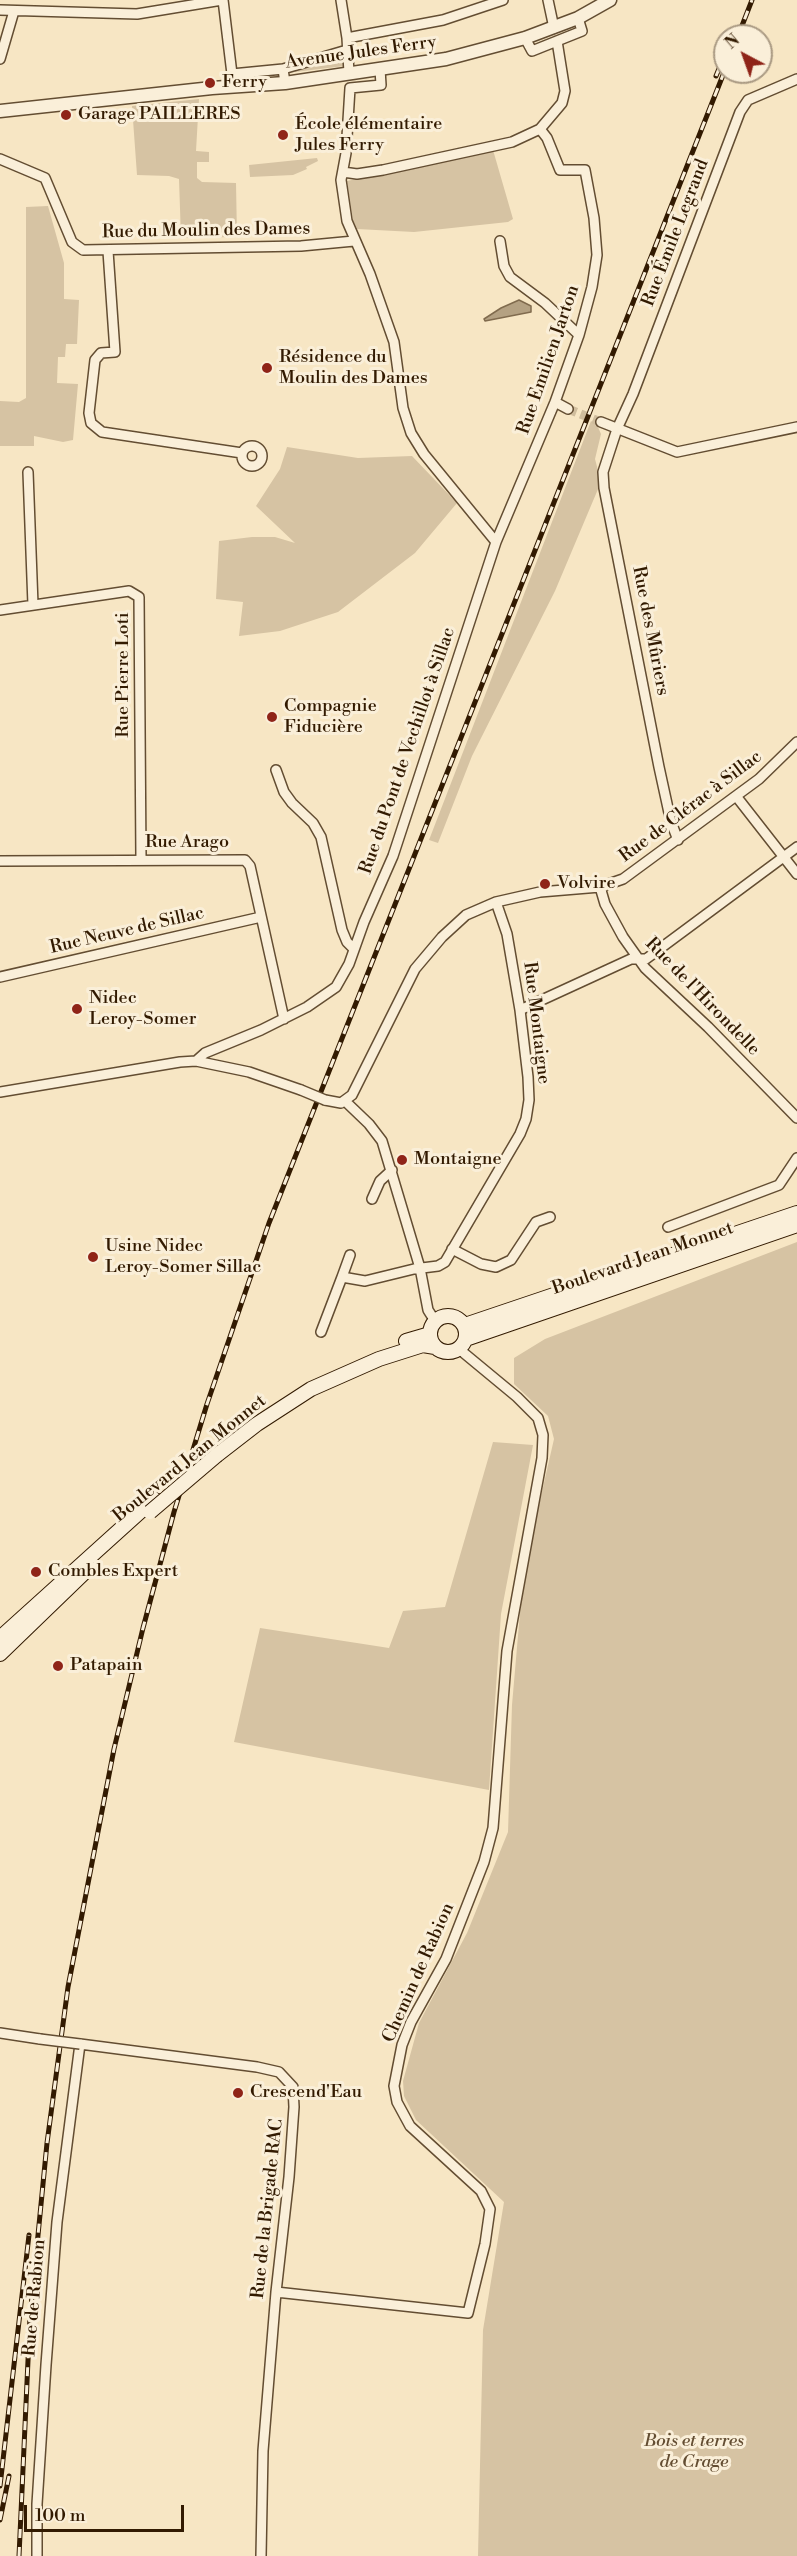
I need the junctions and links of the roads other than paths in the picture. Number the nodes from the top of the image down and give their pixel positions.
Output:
1 (187, 0) edge
2 (222, 0) edge
3 (341, 0) edge
4 (503, 0) edge
5 (549, 0) edge
6 (610, 0) edge
7 (197, 4) junction
8 (0, 10) edge
9 (14, 11) junction
10 (579, 18) junction
11 (554, 28) junction
12 (347, 38) junction
13 (525, 38) junction
14 (557, 41) junction
15 (347, 50) junction
16 (0, 59) edge
17 (283, 69) junction
18 (380, 69) junction
19 (349, 73) junction
20 (797, 79) edge
21 (285, 83) junction
22 (0, 111) edge
23 (540, 129) junction
24 (0, 159) edge
25 (343, 172) junction
26 (354, 241) junction
27 (500, 241) dead end
28 (108, 251) junction
29 (579, 335) junction
30 (555, 402) junction
31 (568, 409) tunnel mouth
32 (601, 422) tunnel mouth
33 (797, 427) edge
34 (617, 429) junction
35 (242, 453) dead end
36 (28, 472) dead end
37 (496, 542) junction
38 (33, 605) junction
39 (0, 610) edge
40 (797, 742) edge
41 (276, 770) dead end
42 (736, 796) junction
43 (678, 840) junction
44 (797, 847) edge
45 (784, 857) junction
46 (141, 859) junction
47 (0, 861) edge
48 (797, 874) edge
49 (600, 887) junction
50 (496, 902) junction
51 (261, 917) junction
52 (354, 949) junction
53 (638, 959) junction
54 (0, 977) edge
55 (520, 1010) junction
56 (284, 1019) junction
57 (196, 1061) junction
58 (0, 1092) edge
59 (345, 1101) junction
60 (797, 1118) edge
61 (797, 1158) edge
62 (392, 1170) junction
63 (372, 1199) dead end
64 (797, 1213) edge
65 (550, 1217) dead end
66 (797, 1225) edge
67 (668, 1227) dead end
68 (452, 1250) junction
69 (350, 1255) dead end
70 (420, 1268) junction
71 (342, 1277) junction
72 (321, 1332) dead end
73 (433, 1334) junction
74 (463, 1338) junction
75 (152, 1505) junction
76 (0, 1638) edge
77 (0, 1654) edge
78 (0, 2033) edge
79 (80, 2044) junction
80 (276, 2292) junction
81 (37, 2556) edge
82 (261, 2556) edge

1 - 7 street
2 - 7 street
2 - 17 street
3 - 12 street
4 - 12 street
5 - 11 street
6 - 10 street, Avenue Jules Ferry
7 - 9 street
8 - 9 street
9 - 16 street
10 - 11 street, Avenue Jules Ferry
10 - 14 street
11 - 13 street, Avenue Jules Ferry
12 - 15 street
13 - 14 street
13 - 18 street, Avenue Jules Ferry
14 - 23 street
15 - 17 street
15 - 19 street
17 - 21 street
18 - 19 street, Avenue Jules Ferry
18 - 25 street
19 - 21 street, Avenue Jules Ferry
20 - 34 street, Rue Émile Legrand
21 - 22 street, Avenue Jules Ferry
23 - 25 street
23 - 29 street, Rue Emilien Jarton
24 - 28 street, Rue du Moulin des Dames
25 - 26 street
26 - 28 street, Rue du Moulin des Dames
26 - 37 street
27 - 29 street
28 - 35 street
29 - 30 street, Rue Emilien Jarton
30 - 31 street
30 - 37 street, Rue Emilien Jarton
32 - 34 street
33 - 34 street
34 - 43 street, Rue des Mûriers
36 - 38 street
37 - 52 street, Rue du Pont de Vechillot à Sillac
38 - 39 street, Rue Pierre Loti
38 - 46 street, Rue Pierre Loti
40 - 42 street, Rue de Clérac à Sillac
41 - 52 street
42 - 43 street, Rue de Clérac à Sillac
42 - 45 street
43 - 49 street, Rue de Clérac à Sillac
44 - 45 street
45 - 48 street
45 - 53 street
46 - 47 street, Rue Arago
46 - 51 street, Rue Arago
49 - 50 street, Rue de Clérac à Sillac
49 - 53 street, Rue de l'Hirondelle
50 - 55 street, Rue Montaigne
50 - 59 street, Rue de Clérac à Sillac
51 - 54 street, Rue Neuve de Sillac
51 - 56 street, Rue Arago
52 - 56 street, Rue du Pont de Vechillot à Sillac
53 - 55 street
53 - 60 street, Rue de l'Hirondelle
55 - 68 street, Rue Montaigne
56 - 57 street, Rue du Pont de Vechillot à Sillac
57 - 58 street
57 - 59 street, bridge
59 - 62 street
61 - 67 street
62 - 63 street
62 - 70 street
64 - 74 main road
65 - 68 street
66 - 74 main road, Boulevard Jean Monnet
68 - 70 street, Rue Montaigne
69 - 71 street
70 - 71 street, Rue Montaigne
70 - 73 street
71 - 72 street
73 - 74 main road
73 - 74 main road
73 - 75 main road
74 - 80 street, Chemin de Rabion
75 - 76 main road
75 - 77 main road, Boulevard Jean Monnet
78 - 79 street, bridge
79 - 80 street, Rue de la Brigade RAC
79 - 81 street, Rue de Rabion
80 - 82 street, Rue de la Brigade RAC

